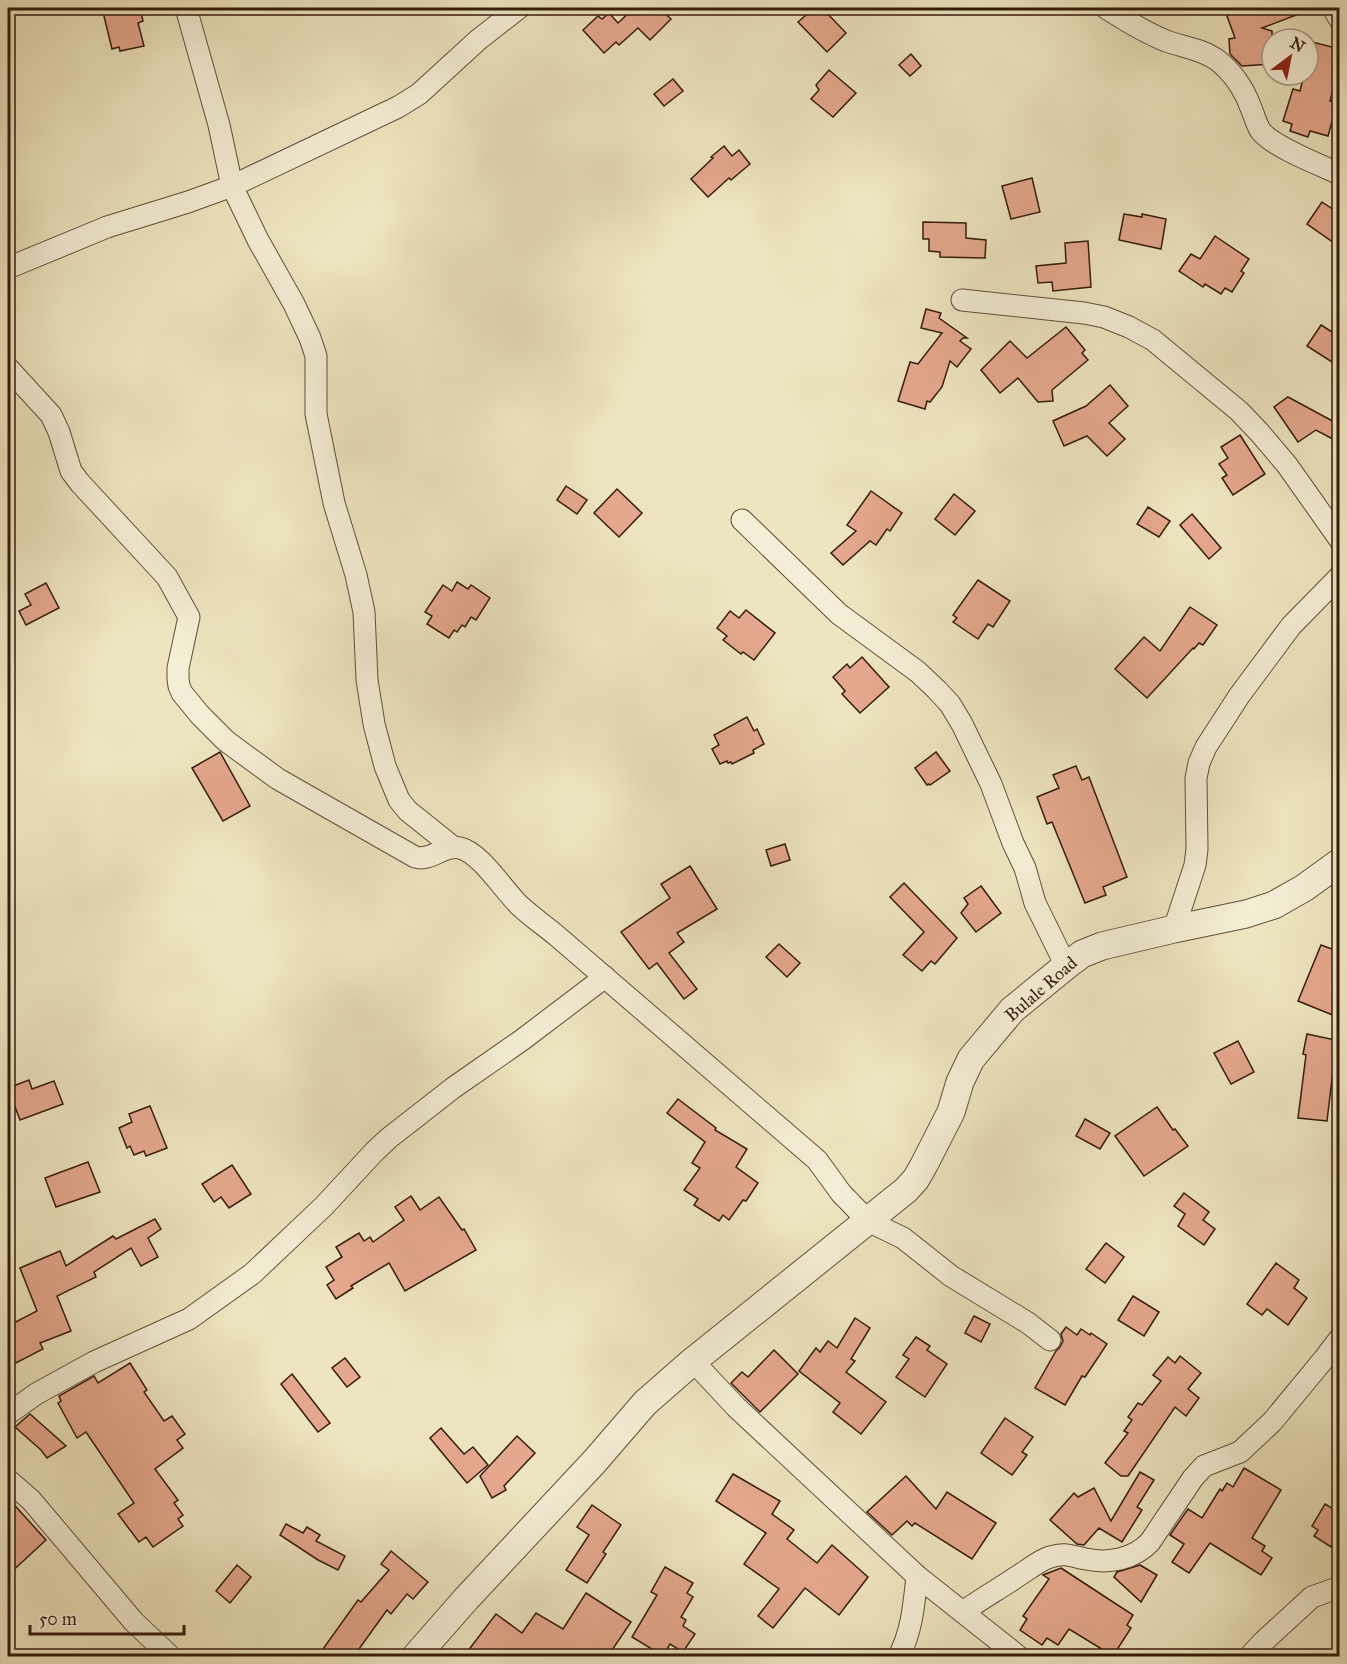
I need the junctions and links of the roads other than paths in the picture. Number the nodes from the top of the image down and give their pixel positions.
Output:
1 (186, 8) edge
2 (519, 8) edge
3 (1106, 8) edge
4 (1333, 8) edge
5 (1340, 20) edge
6 (1340, 174) edge
7 (232, 186) junction
8 (8, 268) edge
9 (962, 300) dead end
10 (8, 368) edge
11 (742, 520) dead end
12 (1340, 540) edge
13 (1340, 576) edge
14 (453, 847) junction
15 (1340, 862) edge
16 (1174, 929) junction
17 (1066, 966) junction
18 (605, 977) junction
19 (868, 1221) junction
20 (1340, 1338) edge
21 (1050, 1340) dead end
22 (693, 1361) junction
23 (8, 1414) edge
24 (8, 1480) edge
25 (917, 1576) junction
26 (1340, 1587) edge
27 (963, 1612) junction
28 (170, 1656) edge
29 (416, 1656) edge
30 (899, 1656) edge
31 (1018, 1656) edge
32 (1250, 1656) edge

1 - 7 street
2 - 7 street
3 - 6 street
4 - 5 street
7 - 8 street
7 - 14 street
9 - 12 street
10 - 14 street
11 - 17 street
13 - 16 street
14 - 18 street
15 - 16 street, Bulale Road
16 - 17 street, Bulale Road
17 - 19 street, Bulale Road
18 - 19 street
18 - 23 street
19 - 21 street
19 - 22 street, Bulale Road
20 - 27 street
22 - 25 street
22 - 29 street, Bulale Road
24 - 28 street
25 - 27 street
25 - 30 street
26 - 32 street
27 - 31 street

